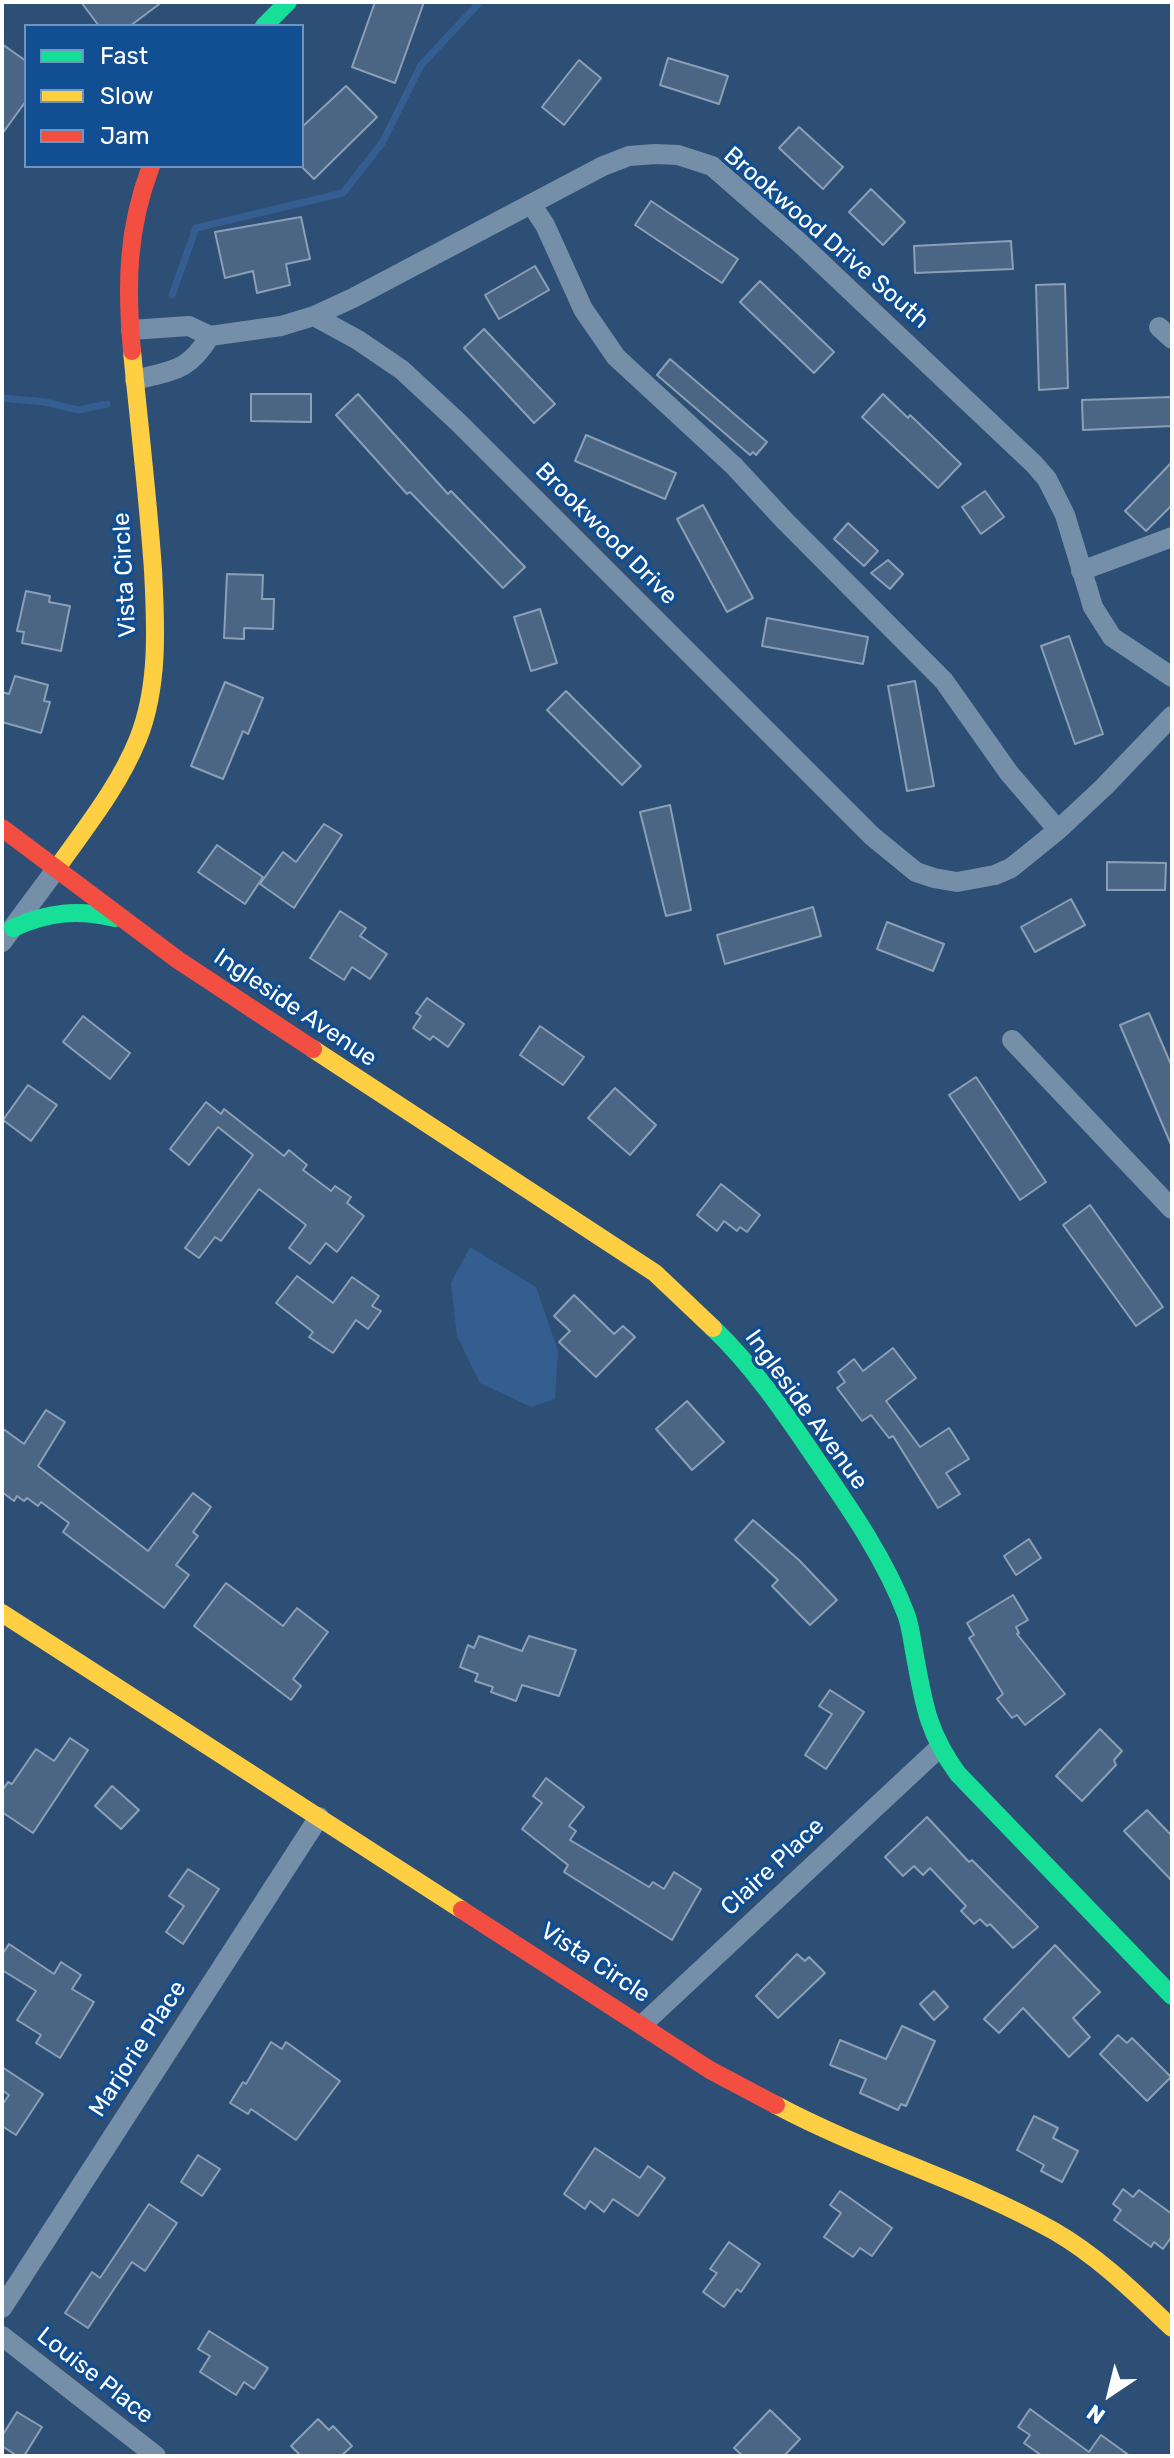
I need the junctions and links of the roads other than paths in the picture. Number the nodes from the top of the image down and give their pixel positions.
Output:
1 (288, 2) edge
2 (266, 24) edge
3 (150, 168) edge
4 (531, 204) junction
5 (314, 316) junction
6 (131, 330) junction
7 (210, 336) junction
8 (135, 380) junction
9 (1172, 537) edge
10 (1081, 571) junction
11 (1172, 677) edge
12 (1172, 716) edge
13 (2, 828) edge
14 (1058, 830) junction
15 (57, 868) junction
16 (122, 920) junction
17 (7, 935) edge
18 (1012, 1040) dead end
19 (1172, 1209) edge
20 (2, 1613) edge
21 (939, 1748) junction
22 (319, 1817) junction
23 (1172, 1996) edge
24 (643, 2024) junction
25 (2, 2308) edge
26 (1172, 2328) edge
27 (2, 2336) edge
28 (156, 2456) edge

1 - 2 street
3 - 6 street, Vista Circle
4 - 5 street, Brookwood Drive South
4 - 10 street, Brookwood Drive South
4 - 14 street
5 - 7 street
5 - 14 street, Brookwood Drive
6 - 7 street
6 - 8 street, Vista Circle
7 - 8 street
8 - 15 street, Vista Circle
9 - 10 street
10 - 11 street, Brookwood Drive South
12 - 14 street
13 - 15 street, Ingleside Avenue
15 - 16 street, Ingleside Avenue
15 - 17 street, Vista Circle
16 - 17 street
16 - 21 street, Ingleside Avenue
18 - 19 street
20 - 22 street, Vista Circle
21 - 23 street, Ingleside Avenue
21 - 24 street, Claire Place
22 - 24 street, Vista Circle
22 - 25 street, Marjorie Place
24 - 26 street, Vista Circle
27 - 28 street, Louise Place

